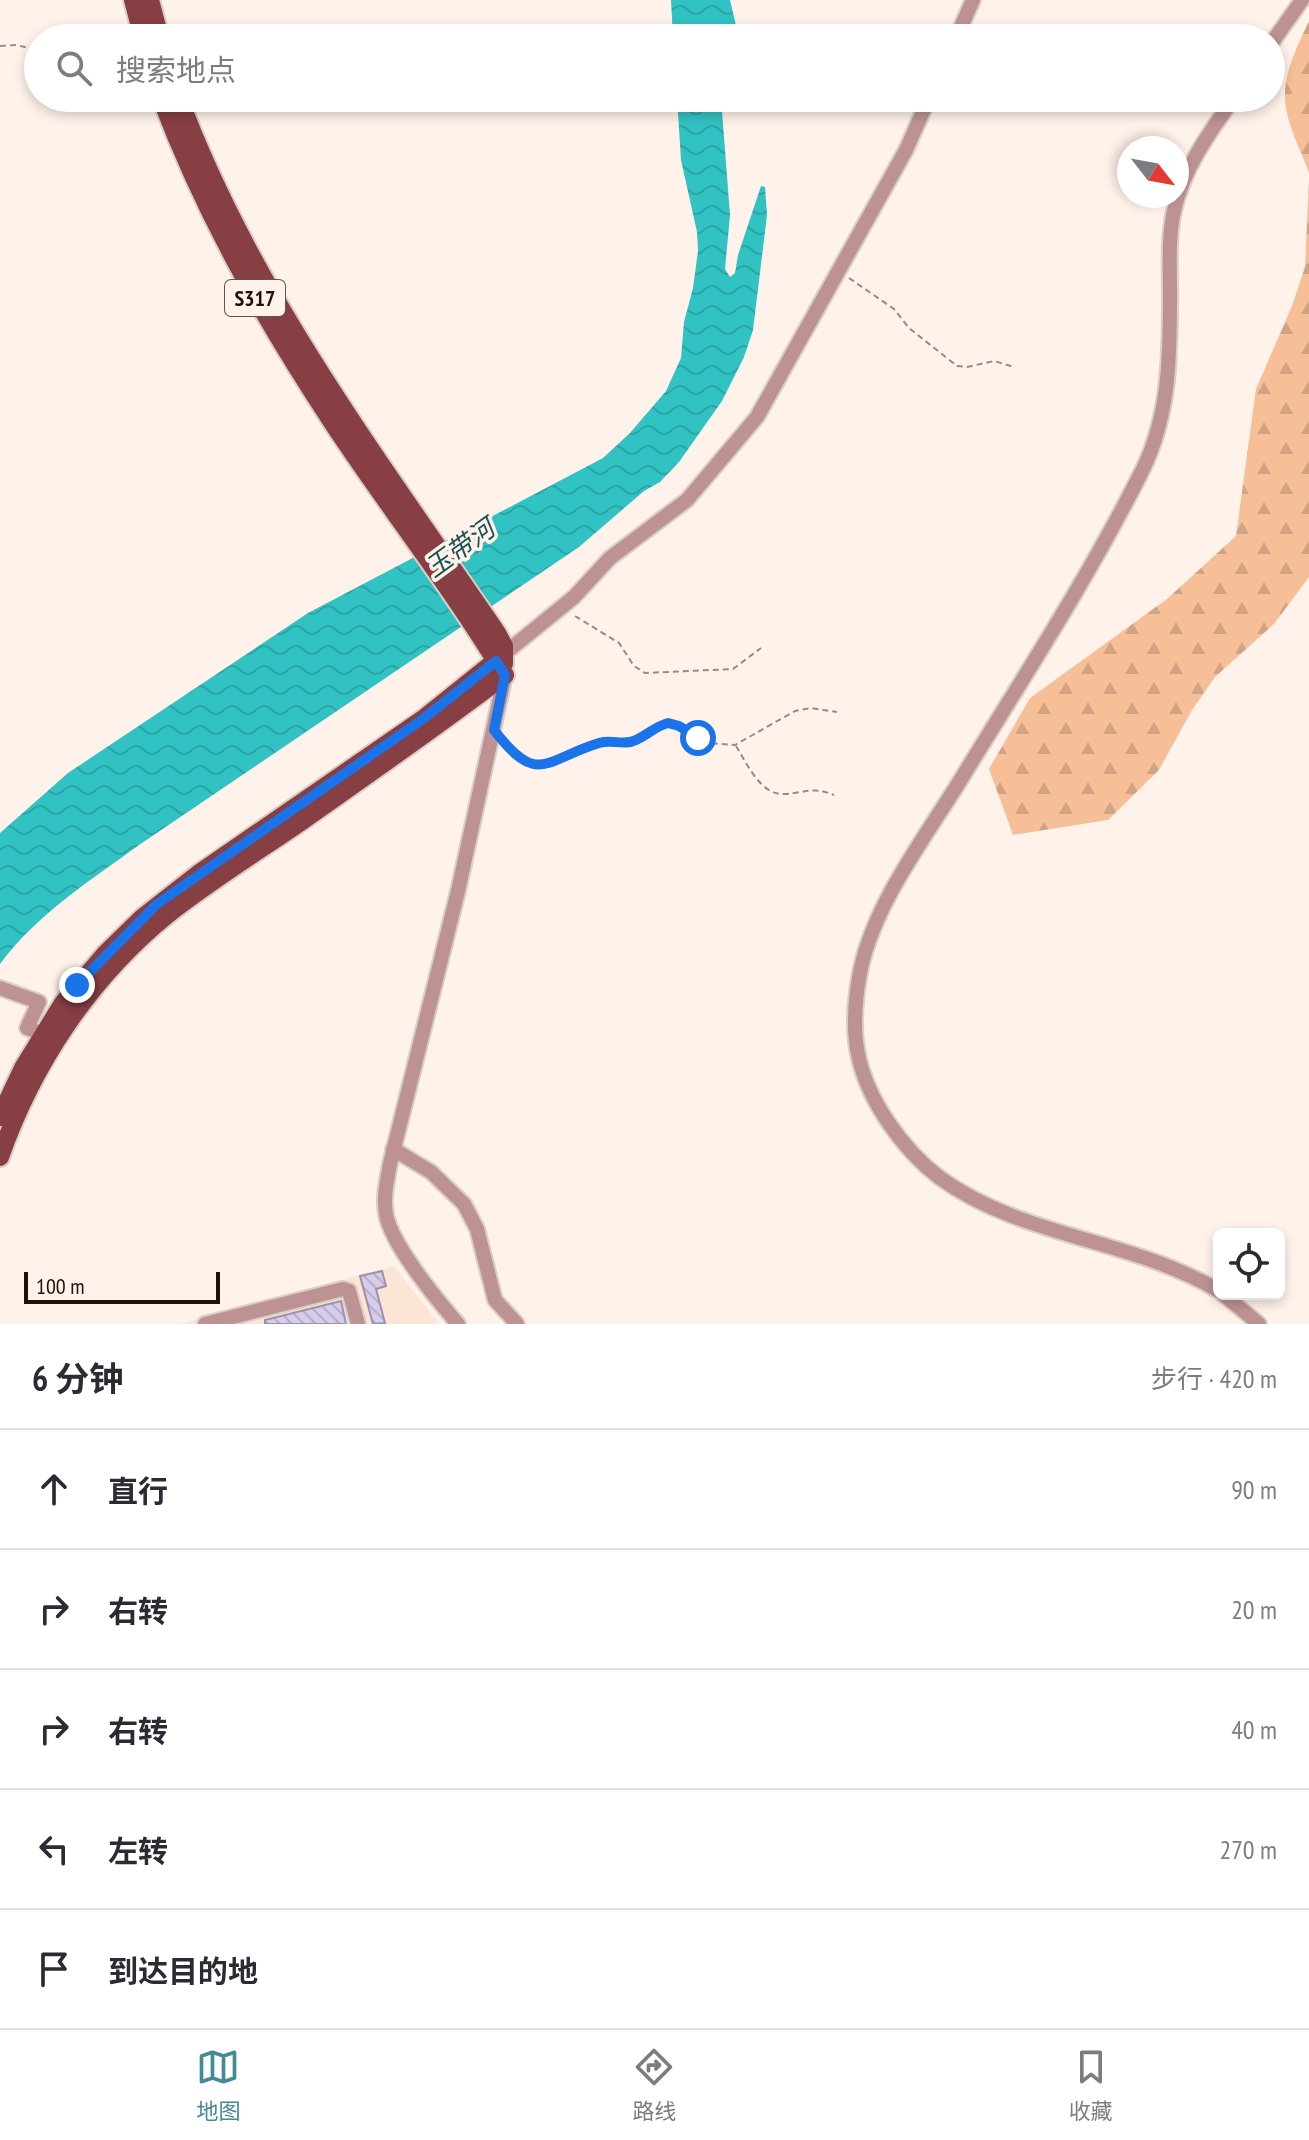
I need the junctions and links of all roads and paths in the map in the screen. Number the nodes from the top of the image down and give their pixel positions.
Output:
1 (133, 0) edge
2 (150, 0) edge
3 (973, 0) edge
4 (1302, 0) edge
5 (139, 24) edge
6 (156, 24) edge
7 (962, 24) edge
8 (1285, 24) edge
9 (0, 46) edge
10 (24, 47) edge
11 (167, 112) edge
12 (185, 112) edge
13 (923, 112) edge
14 (1225, 112) edge
15 (838, 270) junction
16 (1014, 367) dead end
17 (381, 478) junction
18 (561, 608) junction
19 (761, 648) dead end
20 (502, 663) junction
21 (837, 712) dead end
22 (494, 730) junction
23 (735, 745) junction
24 (834, 795) dead end
25 (0, 988) edge
26 (43, 1034) junction
27 (0, 1117) edge
28 (393, 1149) junction
29 (0, 1157) edge
30 (1213, 1288) edge
31 (1230, 1300) edge
32 (265, 1309) junction
33 (205, 1324) edge
34 (269, 1324) edge
35 (358, 1324) edge
36 (458, 1324) edge
37 (517, 1324) edge
38 (1259, 1324) edge

1 - 5 main road
2 - 6 main road
3 - 7 street
4 - 8 street
9 - 10 path
11 - 17 main road, S317
12 - 17 main road, S317
13 - 15 street
14 - 30 street
15 - 16 path
15 - 18 street
17 - 20 main road, S317
18 - 19 path
18 - 20 street
20 - 22 street
20 - 26 main road
20 - 29 main road
21 - 23 path
22 - 23 path
22 - 28 street
23 - 24 path
25 - 26 street
26 - 27 main road
28 - 36 street
28 - 37 street
31 - 38 street
32 - 33 street
32 - 34 street
32 - 35 street

